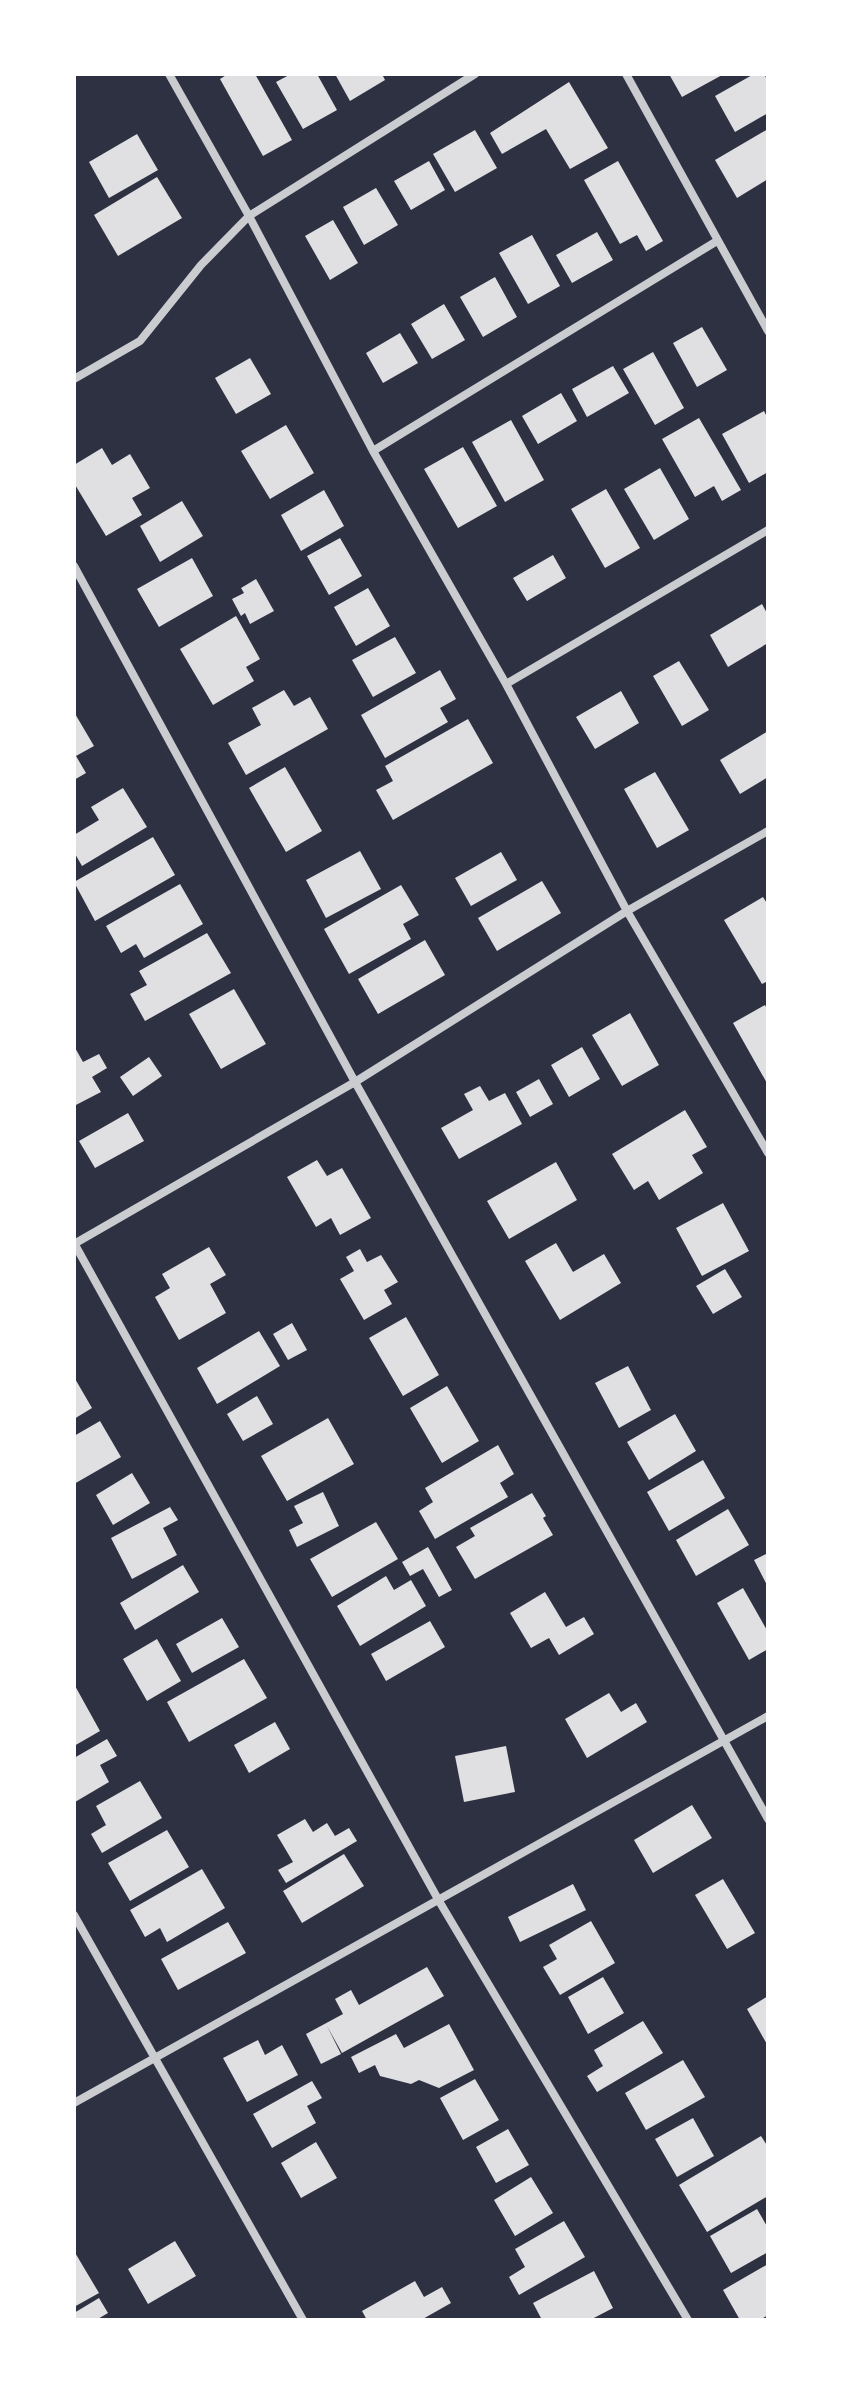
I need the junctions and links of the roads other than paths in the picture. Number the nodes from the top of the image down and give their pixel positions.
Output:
1 (169, 74) edge
2 (475, 74) edge
3 (626, 74) edge
4 (249, 216) junction
5 (717, 241) junction
6 (768, 331) edge
7 (74, 379) edge
8 (373, 451) junction
9 (768, 530) edge
10 (74, 566) edge
11 (506, 684) junction
12 (768, 831) edge
13 (627, 911) junction
14 (355, 1082) junction
15 (767, 1149) edge
16 (74, 1243) edge
17 (768, 1716) edge
18 (724, 1742) junction
19 (768, 1819) edge
20 (439, 1901) junction
21 (74, 1915) edge
22 (154, 2059) junction
23 (74, 2103) edge
24 (303, 2320) edge
25 (688, 2320) edge

1 - 4 street
2 - 4 street
3 - 5 street
4 - 7 street
4 - 8 street
5 - 6 street
5 - 8 street
8 - 11 street
9 - 11 street
10 - 14 street
11 - 13 street
12 - 13 street
13 - 14 street
13 - 15 street
14 - 16 street
14 - 18 street
16 - 20 street
17 - 18 street
18 - 19 street
18 - 20 street
20 - 22 street
20 - 25 street
21 - 22 street
22 - 23 street
22 - 24 street

